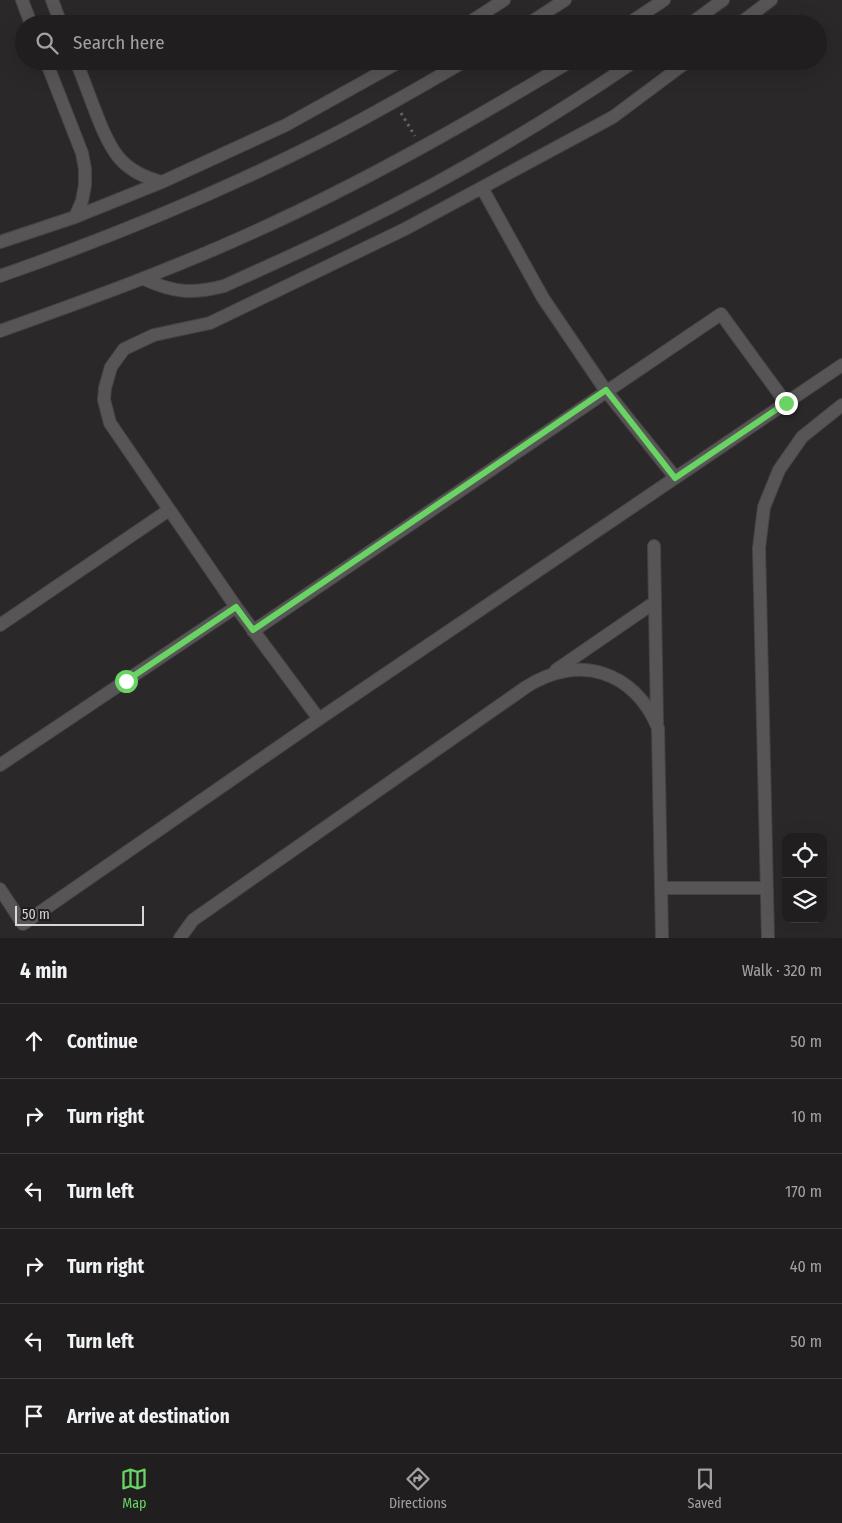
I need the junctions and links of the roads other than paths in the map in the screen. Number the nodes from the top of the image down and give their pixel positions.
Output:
1 (22, 0) edge
2 (52, 0) edge
3 (504, 0) edge
4 (565, 0) edge
5 (664, 0) edge
6 (723, 0) edge
7 (771, 0) edge
8 (28, 15) edge
9 (58, 15) edge
10 (481, 15) edge
11 (542, 15) edge
12 (642, 15) edge
13 (702, 15) edge
14 (751, 15) edge
15 (50, 70) edge
16 (79, 70) edge
17 (385, 70) edge
18 (449, 70) edge
19 (556, 70) edge
20 (622, 70) edge
21 (676, 70) edge
22 (162, 182) junction
23 (482, 188) junction
24 (75, 217) junction
25 (0, 242) edge
26 (0, 276) edge
27 (144, 279) junction
28 (0, 331) edge
29 (842, 364) edge
30 (606, 390) junction
31 (786, 403) junction
32 (842, 405) edge
33 (675, 478) junction
34 (169, 510) junction
35 (654, 546) dead end
36 (655, 602) junction
37 (236, 607) junction
38 (0, 625) edge
39 (253, 630) junction
40 (550, 674) junction
41 (319, 719) junction
42 (658, 728) junction
43 (0, 765) edge
44 (661, 888) junction
45 (767, 888) junction
46 (0, 889) edge
47 (180, 938) edge
48 (662, 938) edge
49 (768, 938) edge

1 - 8 street
2 - 9 street
3 - 10 street
4 - 11 street
5 - 12 street
6 - 13 street
7 - 14 street
15 - 24 street
16 - 22 street
17 - 22 street
18 - 26 street
19 - 27 street
20 - 27 street
21 - 23 street
22 - 24 street
23 - 30 street
23 - 34 street
24 - 25 street
27 - 28 street
29 - 31 street
30 - 31 street
30 - 33 street
30 - 39 street
31 - 33 street
32 - 45 street
33 - 41 street
34 - 37 street
34 - 38 street
35 - 36 street
36 - 40 street
36 - 42 street
37 - 39 street
37 - 43 street
39 - 41 street
40 - 42 street
40 - 47 street
41 - 46 street
42 - 44 street
44 - 45 street
44 - 48 street
45 - 49 street

